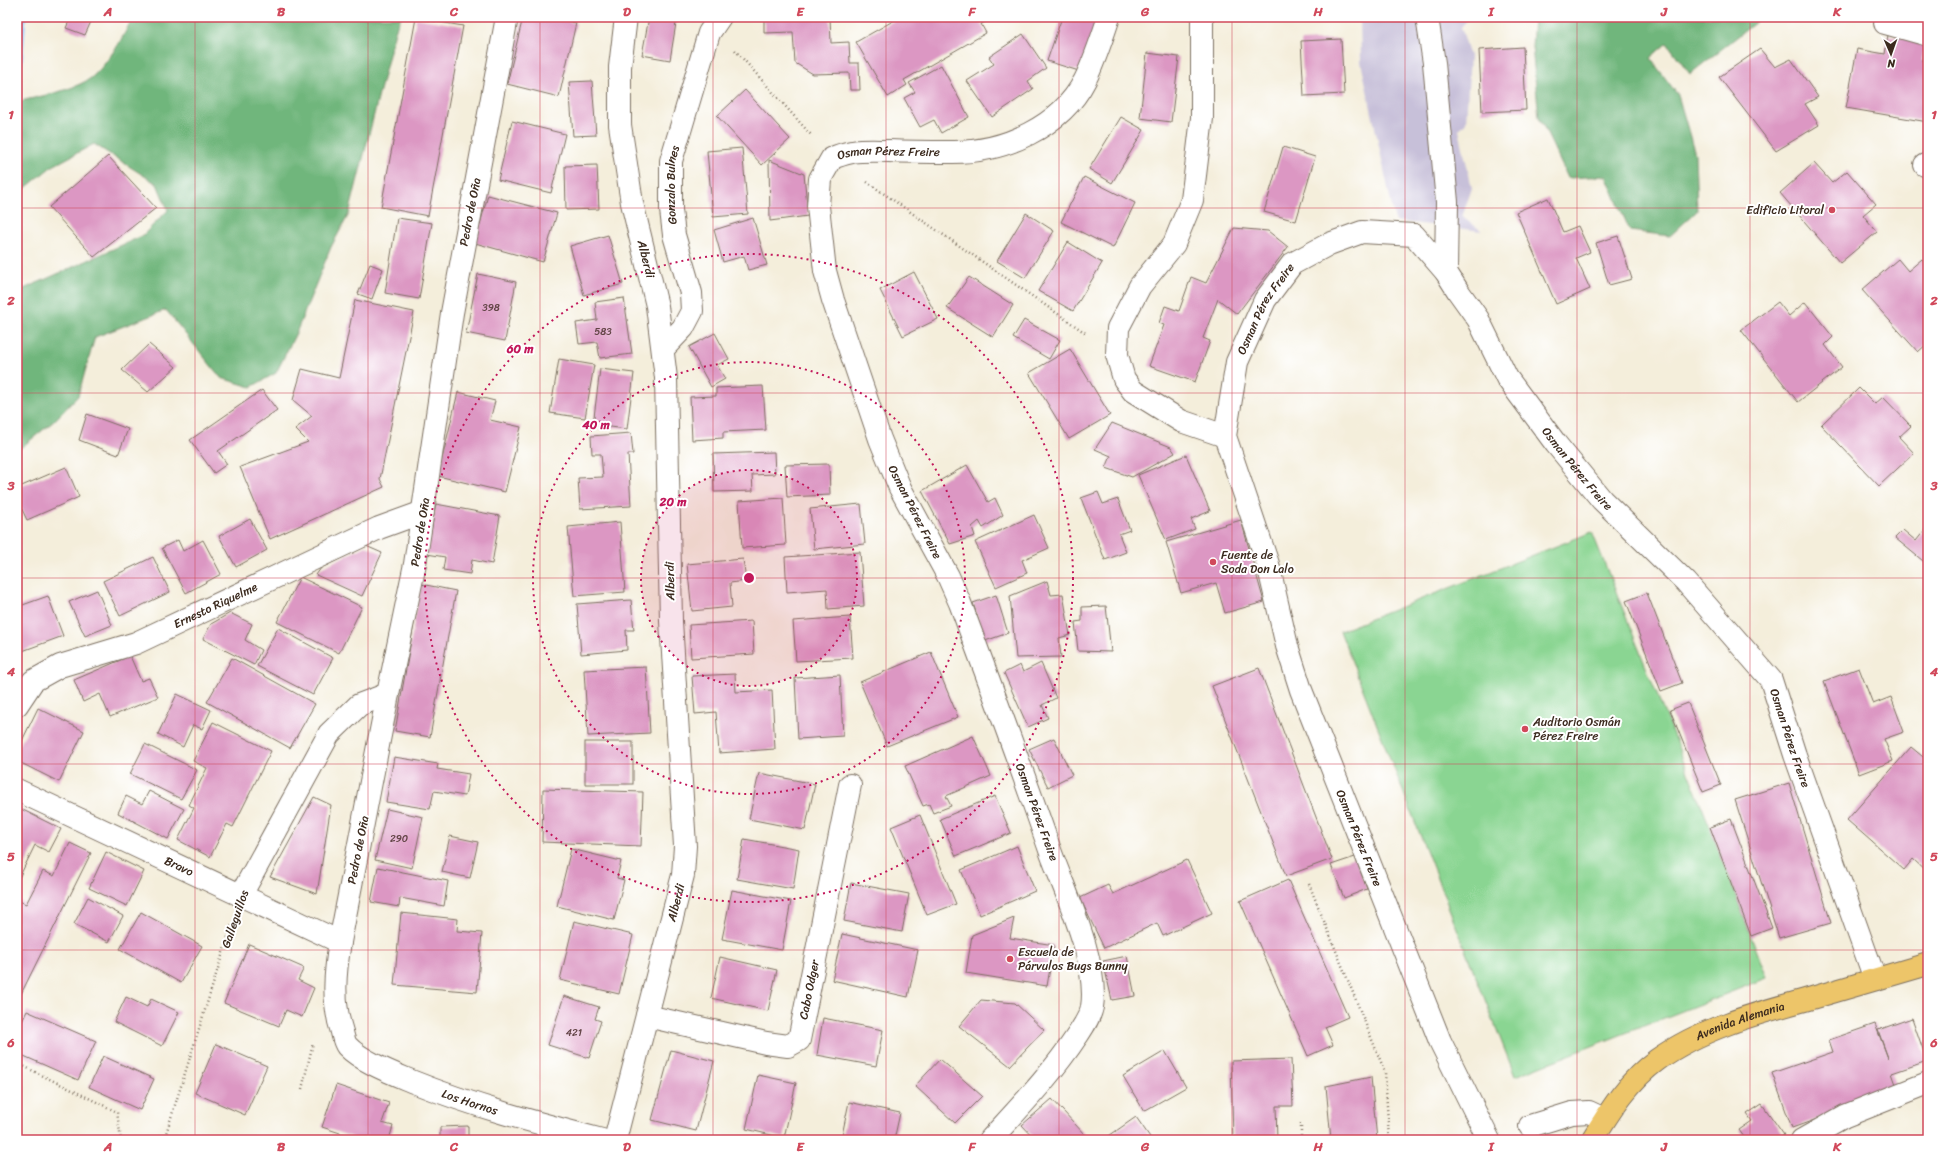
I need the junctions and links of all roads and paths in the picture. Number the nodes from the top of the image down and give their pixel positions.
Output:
1 (507, 17) edge
2 (626, 17) edge
3 (720, 17) edge
4 (1109, 17) edge
5 (1202, 17) edge
6 (1427, 17) edge
7 (1885, 23) dead end
8 (1928, 35) edge
9 (706, 47) junction
10 (832, 158) junction
11 (1446, 272) junction
12 (663, 349) junction
13 (1117, 355) junction
14 (1225, 436) junction
15 (423, 512) junction
16 (388, 694) junction
17 (17, 705) edge
18 (850, 785) dead end
19 (17, 790) edge
20 (1309, 884) dead end
21 (242, 895) junction
22 (340, 942) junction
23 (1928, 964) edge
24 (1875, 979) junction
25 (647, 1016) junction
26 (347, 1045) joint
27 (17, 1063) edge
28 (1928, 1084) edge
29 (1604, 1119) junction
30 (1301, 1123) dead end
31 (1530, 1126) dead end
32 (121, 1140) edge
33 (164, 1140) edge
34 (602, 1140) edge
35 (615, 1140) edge
36 (990, 1140) edge
37 (1301, 1140) edge
38 (1389, 1140) edge
39 (1489, 1140) edge
40 (1592, 1140) edge
41 (1802, 1140) edge

1 - 15 street, Pedro de Oña
2 - 12 street, Alberdi
3 - 9 street, Gonzalo Bulnes
4 - 10 street, Osman Pérez Freire
5 - 13 street
6 - 11 street
7 - 8 street
9 - 10 path
9 - 12 street, Gonzalo Bulnes
10 - 13 path
10 - 36 street, Osman Pérez Freire
11 - 14 street, Osman Pérez Freire
11 - 24 street, Osman Pérez Freire
12 - 25 street, Alberdi
13 - 14 street
14 - 39 street, Osman Pérez Freire
15 - 16 street, Pedro de Oña
15 - 17 street, Ernesto Riquelme
16 - 21 street, Galleguillos
16 - 22 street, Pedro de Oña
18 - 25 street, Cabo Odger
19 - 21 street, Bravo
20 - 38 path
21 - 22 street, Bravo
21 - 33 path, Galleguillos
22 - 26 street, Pedro de Oña
23 - 24 main road, Avenida Alemania
24 - 29 main road, Avenida Alemania
25 - 35 street, Alberdi
26 - 34 street, Los Hornos
27 - 32 path
28 - 41 street
29 - 31 street
29 - 40 main road, Avenida Alemania
30 - 37 path

